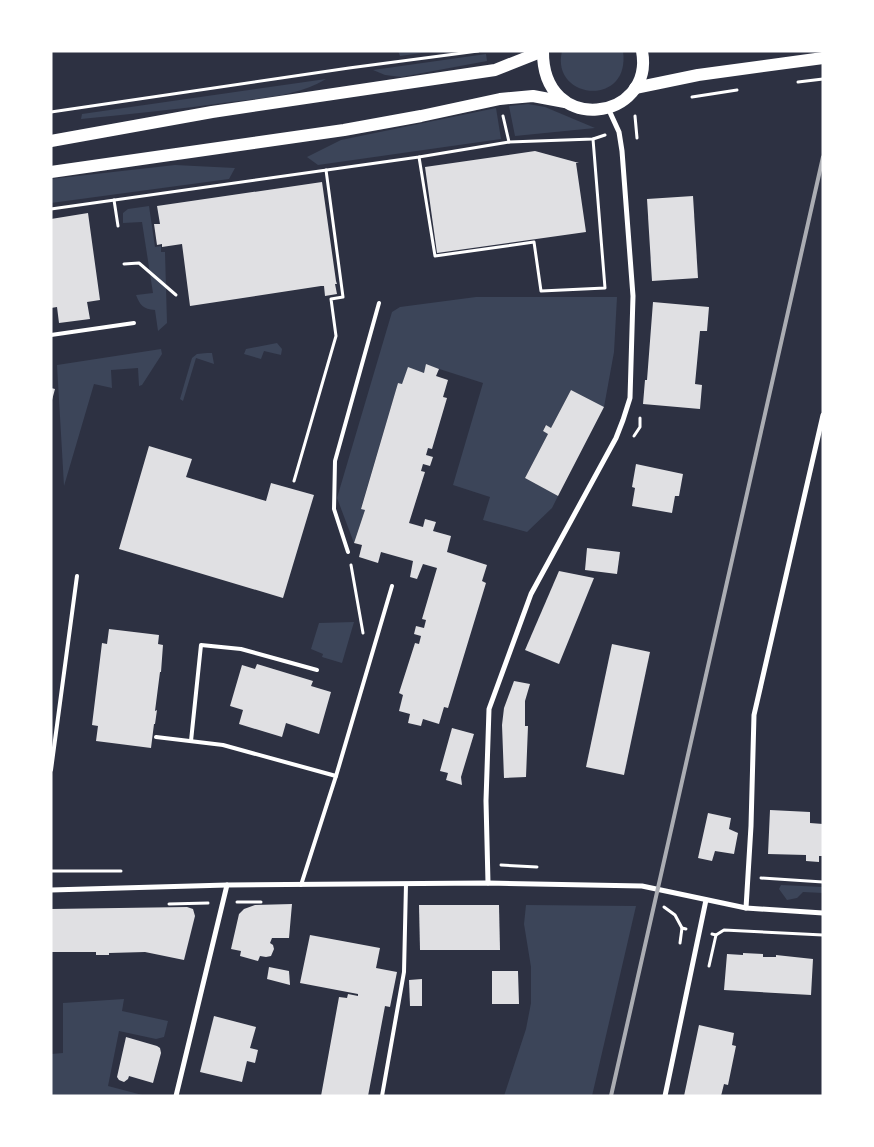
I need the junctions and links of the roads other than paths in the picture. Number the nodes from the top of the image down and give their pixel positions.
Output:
1 (543, 51) edge
2 (642, 51) edge
3 (823, 58) edge
4 (635, 88) junction
5 (565, 102) junction
6 (608, 108) junction
7 (51, 142) edge
8 (51, 172) edge
9 (380, 303) dead end
10 (134, 323) dead end
11 (51, 335) edge
12 (823, 415) edge
13 (348, 552) road end
14 (76, 576) dead end
15 (392, 586) dead end
16 (317, 670) dead end
17 (156, 737) dead end
18 (191, 741) junction
19 (51, 770) edge
20 (336, 776) junction
21 (488, 883) junction
22 (406, 884) junction
23 (301, 885) junction
24 (227, 886) junction
25 (51, 890) edge
26 (706, 900) junction
27 (746, 908) junction
28 (823, 913) edge
29 (176, 1096) edge
30 (382, 1096) edge
31 (665, 1096) edge

1 - 5 main road
1 - 7 main road
2 - 4 main road
3 - 4 main road
4 - 6 main road
5 - 6 main road
5 - 8 main road
6 - 21 street
9 - 13 lane
10 - 11 lane
12 - 27 street
14 - 19 lane
15 - 20 lane
16 - 18 lane
17 - 18 lane
18 - 20 lane
20 - 23 lane
21 - 22 street
21 - 26 street
22 - 23 street
22 - 30 lane
23 - 24 street
24 - 25 street
24 - 29 street
26 - 27 street
26 - 31 street
27 - 28 street

